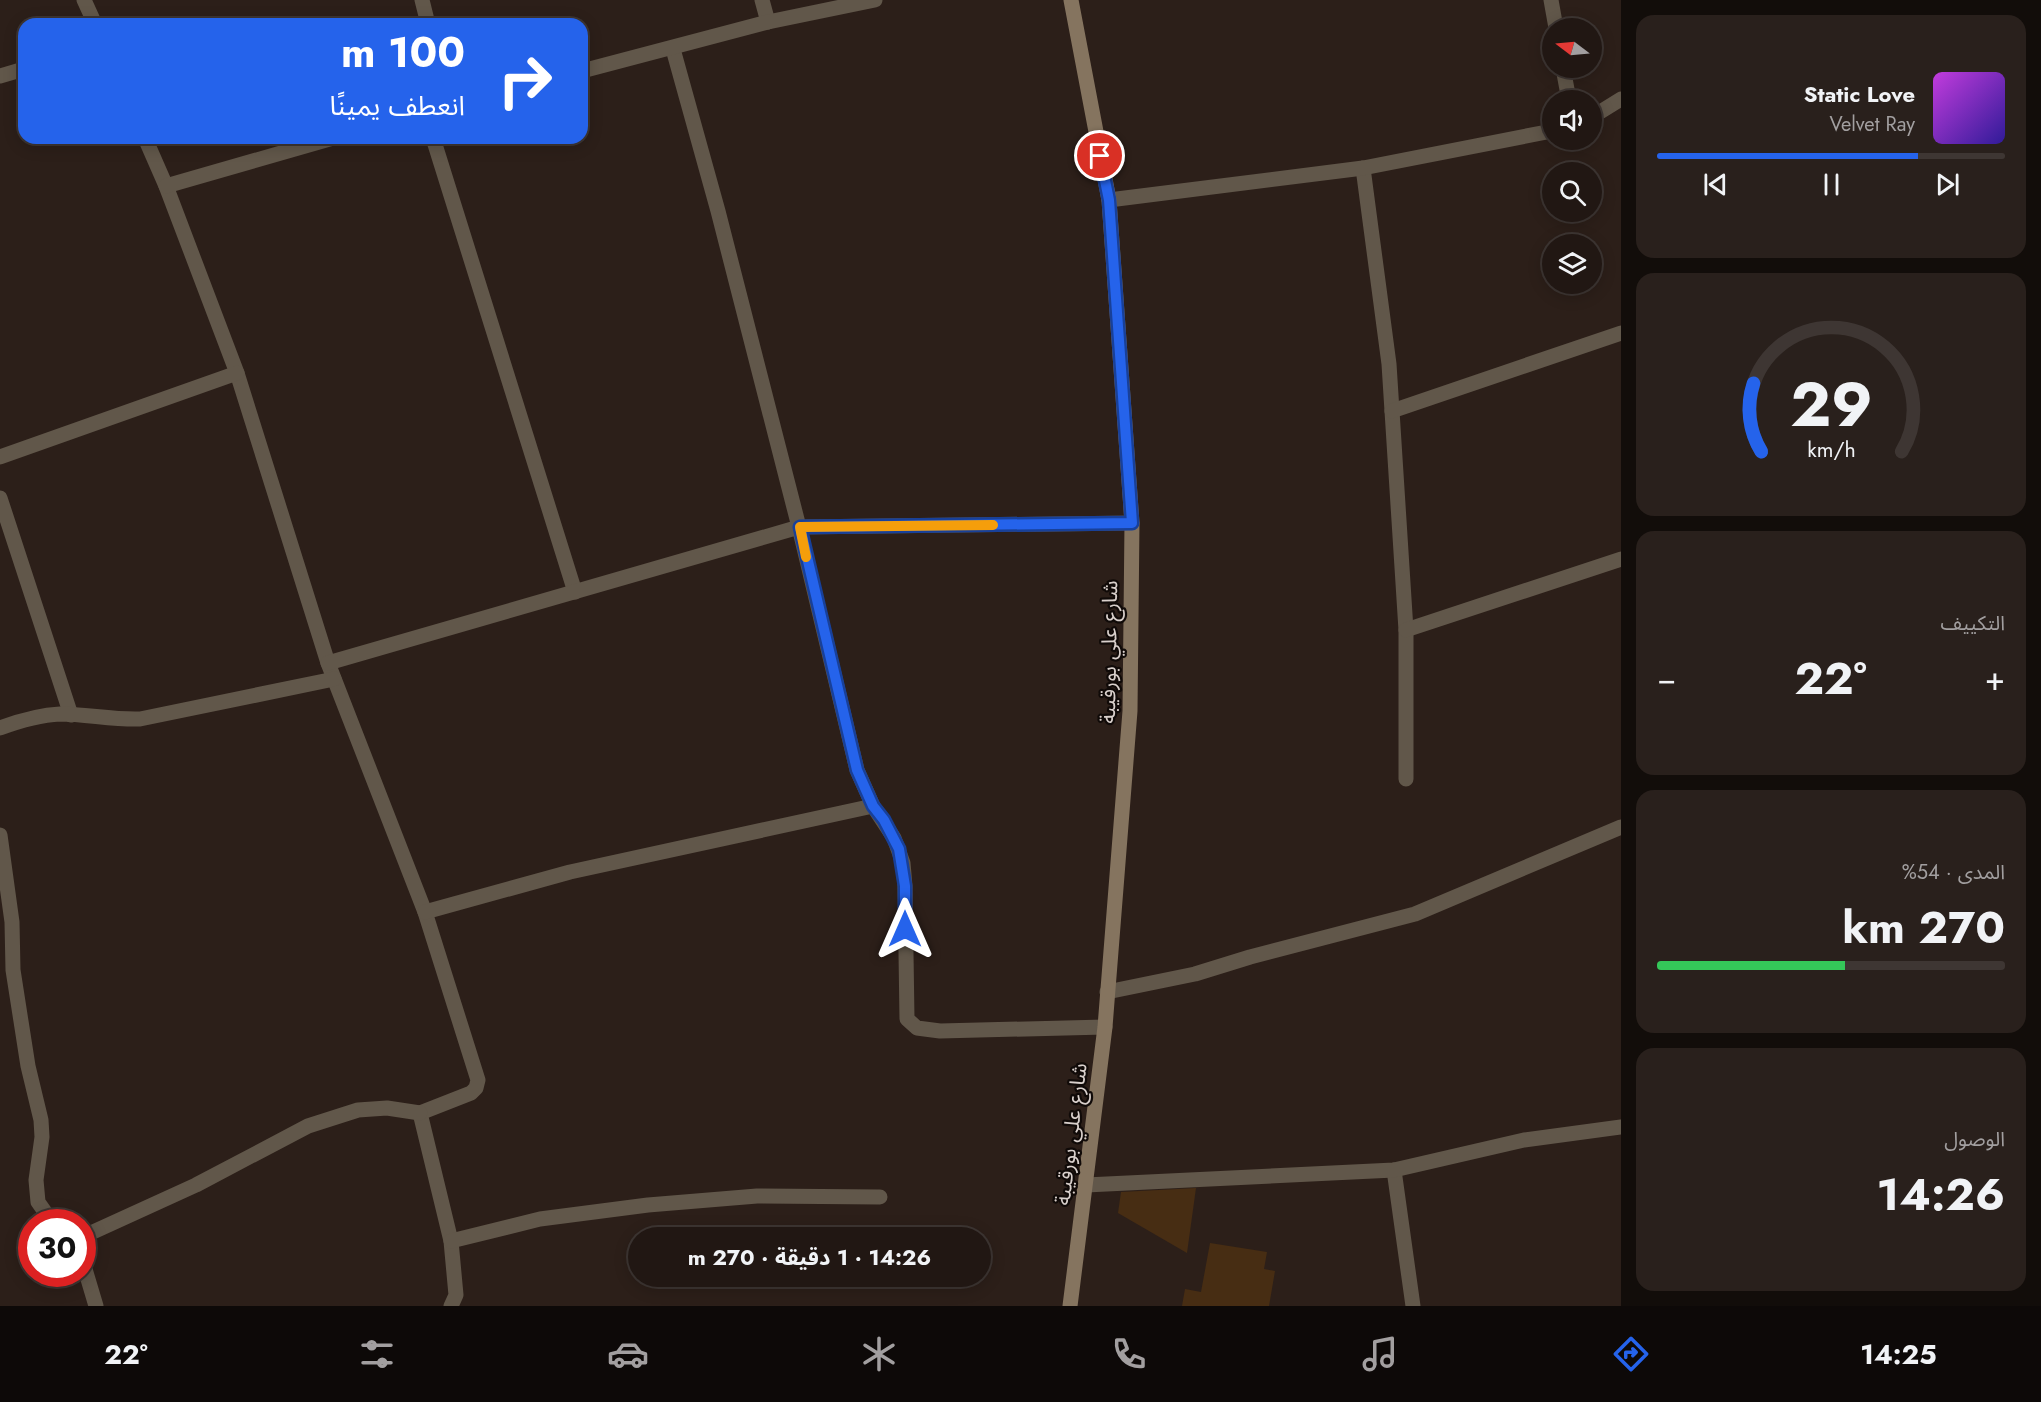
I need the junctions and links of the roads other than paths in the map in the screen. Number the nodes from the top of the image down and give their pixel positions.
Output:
1 (84, 0) edge
2 (422, 0) edge
3 (762, 0) edge
4 (875, 0) edge
5 (1071, 0) edge
6 (1551, 0) edge
7 (92, 18) edge
8 (426, 18) edge
9 (1554, 18) edge
10 (768, 22) junction
11 (673, 49) junction
12 (588, 70) edge
13 (18, 71) edge
14 (0, 76) edge
15 (1621, 99) edge
16 (1602, 111) edge
17 (1542, 133) edge
18 (148, 144) edge
19 (312, 144) edge
20 (435, 144) edge
21 (1363, 168) junction
22 (166, 186) junction
23 (1109, 200) junction
24 (1621, 333) edge
25 (237, 373) junction
26 (1392, 411) junction
27 (0, 457) edge
28 (0, 498) edge
29 (1132, 523) junction
30 (800, 527) junction
31 (1621, 559) edge
32 (575, 592) junction
33 (1406, 630) junction
34 (328, 663) junction
35 (334, 679) junction
36 (71, 715) junction
37 (0, 728) edge
38 (1406, 779) dead end
39 (873, 806) junction
40 (1621, 827) edge
41 (0, 835) edge
42 (425, 912) junction
43 (1107, 992) junction
44 (1105, 1027) junction
45 (420, 1113) junction
46 (1621, 1127) edge
47 (1394, 1170) junction
48 (1086, 1185) junction
49 (880, 1197) dead end
50 (43, 1209) edge
51 (96, 1231) edge
52 (451, 1241) junction
53 (90, 1287) edge
54 (96, 1306) edge
55 (451, 1306) edge
56 (1070, 1306) edge
57 (1413, 1306) edge

1 - 7 street
2 - 8 street
3 - 10 street
4 - 10 street
5 - 23 main road, شارع علي بورقيبة
6 - 9 street
10 - 11 street
11 - 12 street
11 - 30 street
13 - 14 street
15 - 16 street
17 - 21 street
18 - 22 street
19 - 22 street
20 - 32 street
21 - 23 street
21 - 26 street
22 - 25 street
23 - 29 main road, شارع علي بورقيبة
24 - 26 street
25 - 27 street
25 - 34 street
26 - 33 street
28 - 36 street
29 - 30 street
29 - 43 main road, شارع علي بورقيبة
30 - 32 street
30 - 39 street
31 - 33 street
32 - 34 street
33 - 38 street
34 - 35 street
35 - 36 street
35 - 42 street
36 - 37 street
39 - 42 street
39 - 44 street
40 - 43 street
41 - 50 street
42 - 45 street
43 - 44 main road, شارع علي بورقيبة
44 - 48 main road, شارع علي بورقيبة
45 - 51 street
45 - 52 street
46 - 47 street
47 - 48 street
47 - 57 street
48 - 56 main road, شارع علي بورقيبة
49 - 52 street
52 - 55 street
53 - 54 street

